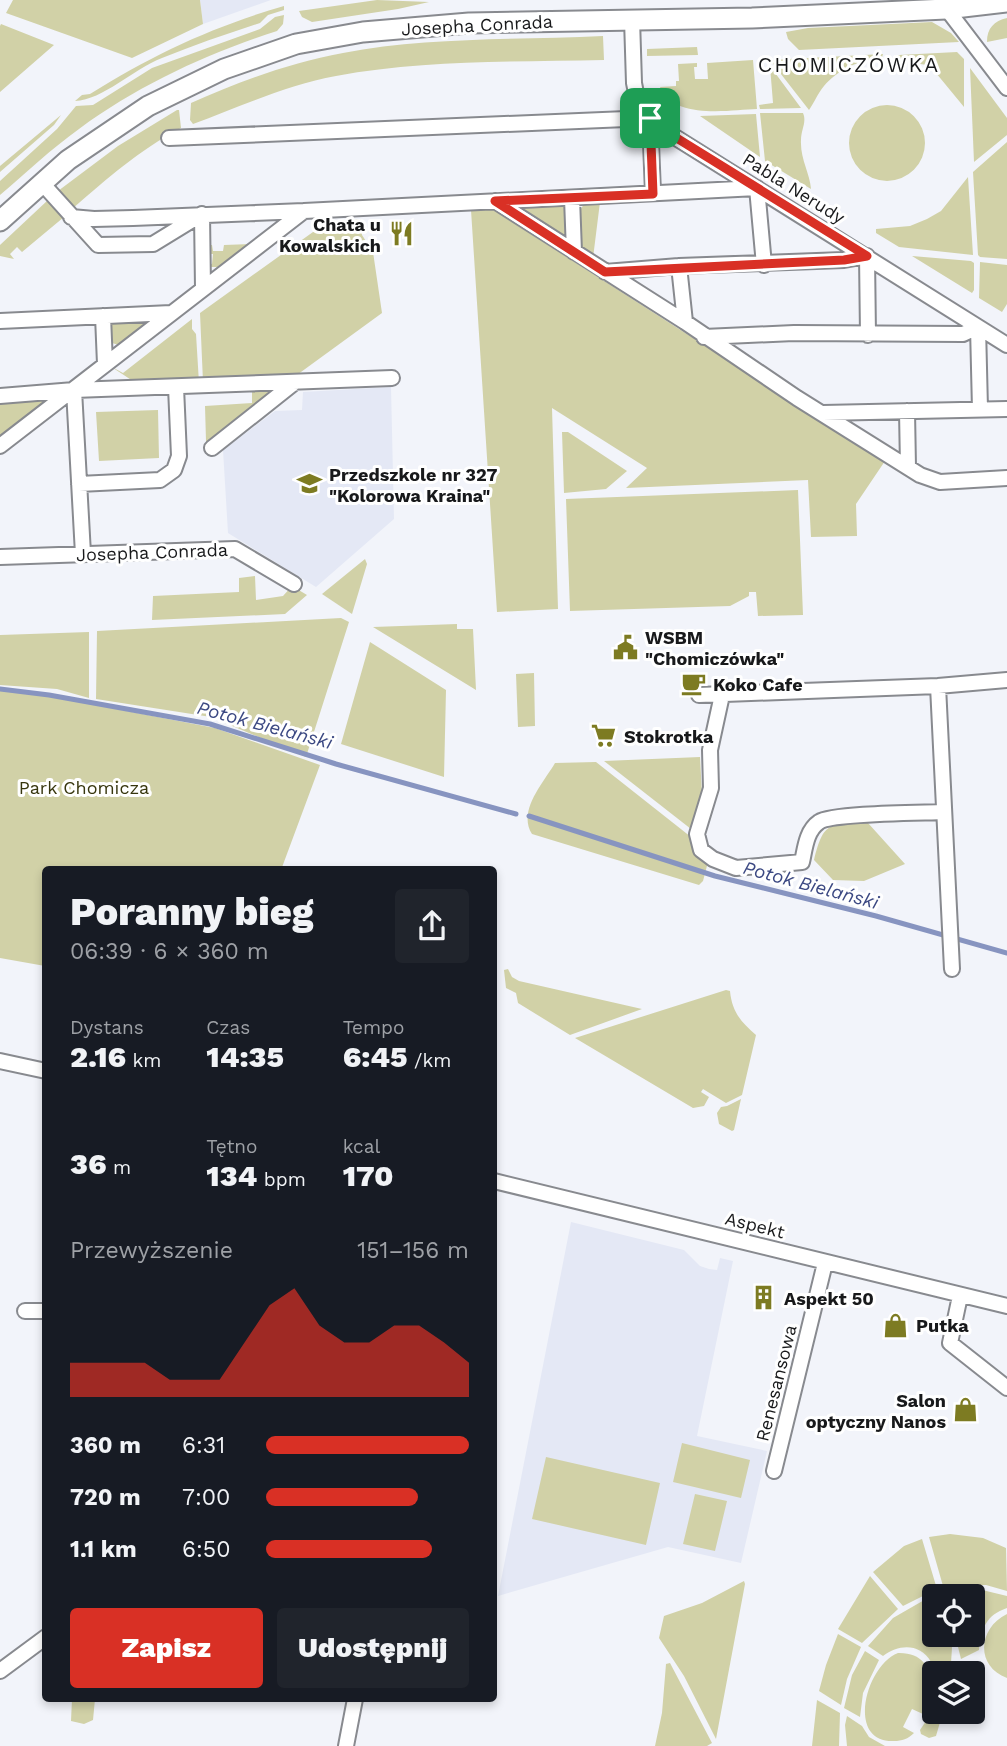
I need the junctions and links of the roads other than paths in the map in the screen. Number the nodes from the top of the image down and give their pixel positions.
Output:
1 (1007, 2) edge
2 (943, 4) edge
3 (632, 19) junction
4 (1007, 88) edge
5 (650, 118) junction
6 (169, 138) dead end
7 (41, 183) junction
8 (757, 188) junction
9 (653, 194) junction
10 (572, 198) junction
11 (495, 201) junction
12 (304, 211) junction
13 (202, 214) junction
14 (71, 217) junction
15 (0, 221) edge
16 (574, 252) junction
17 (867, 256) junction
18 (764, 265) junction
19 (679, 267) junction
20 (605, 272) junction
21 (203, 288) junction
22 (172, 313) junction
23 (103, 316) junction
24 (0, 321) edge
25 (685, 322) junction
26 (978, 327) junction
27 (868, 335) junction
28 (704, 337) junction
29 (1007, 345) edge
30 (105, 364) junction
31 (392, 378) dead end
32 (294, 383) junction
33 (176, 387) junction
34 (74, 390) junction
35 (0, 396) edge
36 (980, 409) junction
37 (1007, 409) edge
38 (907, 411) junction
39 (821, 413) junction
40 (0, 446) edge
41 (212, 448) dead end
42 (908, 467) junction
43 (1007, 478) edge
44 (79, 484) junction
45 (83, 554) junction
46 (0, 557) edge
47 (294, 584) dead end
48 (1007, 680) edge
49 (938, 686) junction
50 (699, 695) dead end
51 (722, 695) junction
52 (944, 812) junction
53 (952, 969) dead end
54 (0, 1061) edge
55 (42, 1070) edge
56 (497, 1182) edge
57 (825, 1263) junction
58 (960, 1296) junction
59 (1007, 1306) edge
60 (25, 1311) dead end
61 (42, 1311) edge
62 (1007, 1388) edge
63 (774, 1471) dead end
64 (42, 1640) edge
65 (0, 1671) edge
66 (354, 1702) edge
67 (346, 1746) edge

1 - 2 street, Josepha Conrada
2 - 3 street, Josepha Conrada
2 - 4 street
3 - 5 street, Pabla Nerudy
3 - 7 street, Josepha Conrada
5 - 6 street
5 - 8 street, Pabla Nerudy
5 - 9 street
7 - 14 street
7 - 15 street, Josepha Conrada
8 - 9 street
8 - 17 street, Pabla Nerudy
8 - 18 street
9 - 10 street
10 - 11 street
10 - 16 street
11 - 12 street
11 - 16 street
12 - 13 street
12 - 21 street
13 - 14 street
13 - 14 street
13 - 21 street
16 - 20 street
17 - 18 street
17 - 26 street, Pabla Nerudy
17 - 27 street
18 - 19 street
19 - 20 street
19 - 25 street
20 - 25 street
21 - 22 street
22 - 23 street
22 - 30 street
23 - 24 street
23 - 30 street
25 - 28 street
26 - 27 street
26 - 29 street, Pabla Nerudy
26 - 36 street
27 - 28 street
28 - 39 street
30 - 34 street
31 - 32 street
32 - 33 street
32 - 41 street
33 - 34 street
33 - 44 street
34 - 35 street
34 - 40 street
34 - 44 street
36 - 37 street
36 - 38 street
38 - 39 street
38 - 42 street
39 - 42 street
42 - 43 street
44 - 45 street
45 - 46 street, Josepha Conrada
45 - 47 street, Josepha Conrada
48 - 49 street
49 - 51 street
49 - 52 street
50 - 51 street
51 - 52 street
52 - 53 street
54 - 55 street
56 - 57 street, Aspekt
57 - 58 street, Aspekt
57 - 63 street, Renesansowa
58 - 59 street, Aspekt
58 - 62 street
60 - 61 street
64 - 65 street
66 - 67 street

